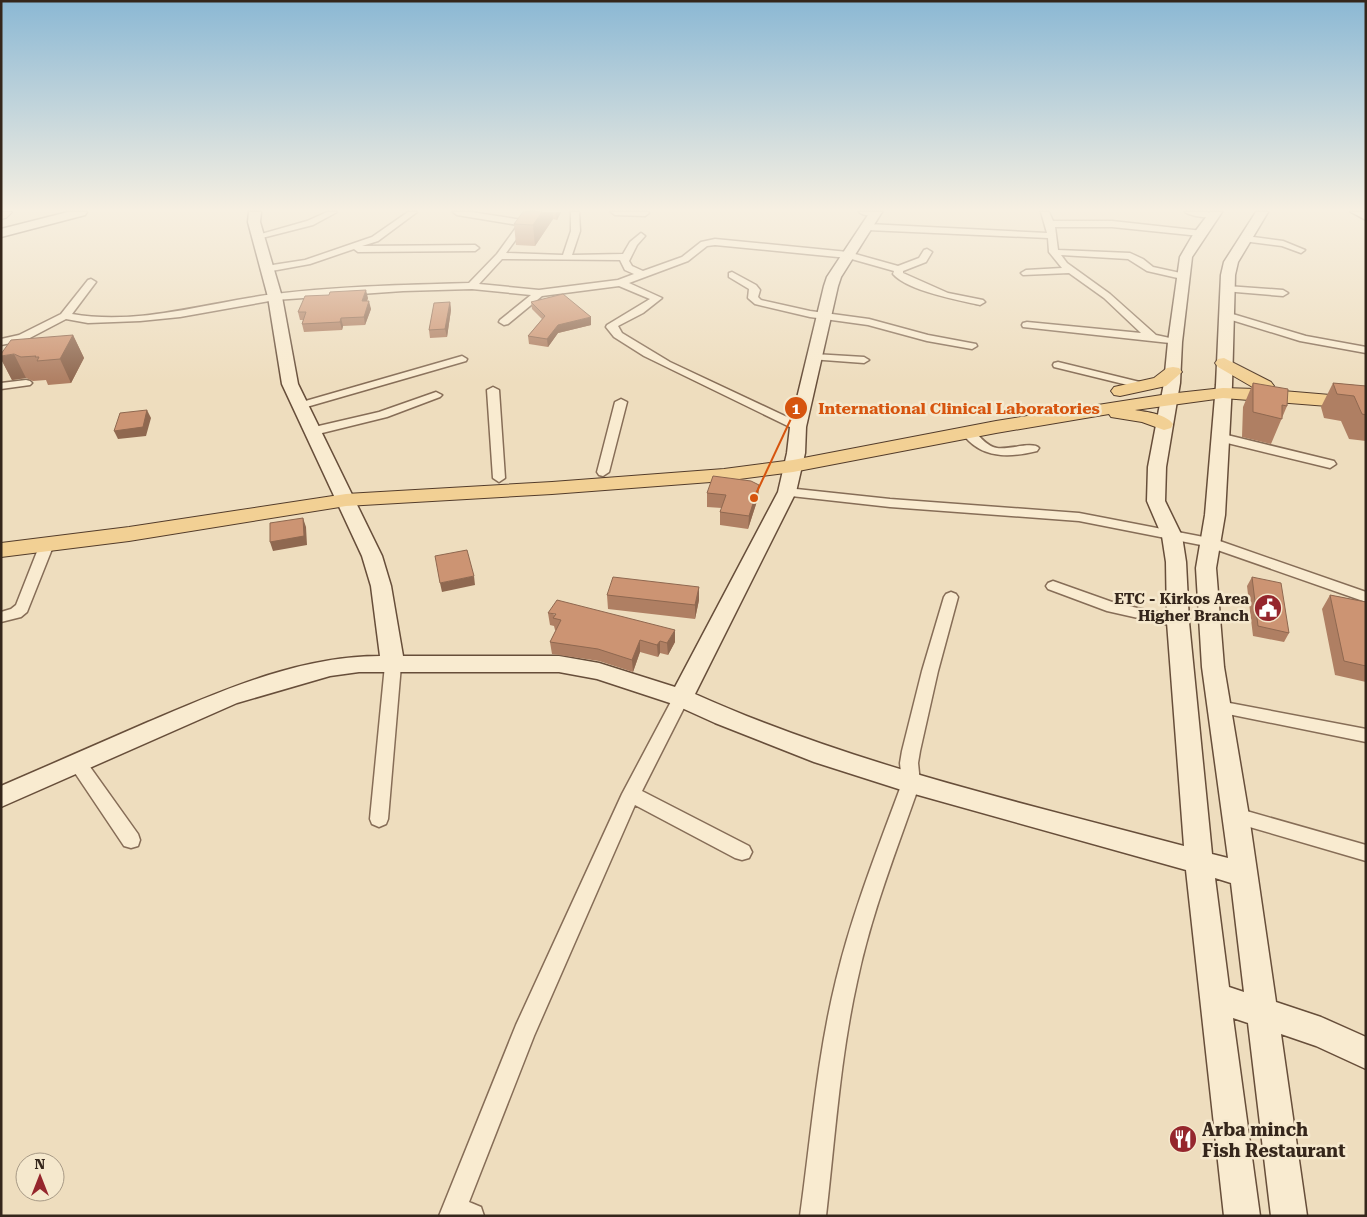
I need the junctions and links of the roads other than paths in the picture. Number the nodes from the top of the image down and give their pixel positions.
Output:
1 (266, 269) edge
2 (488, 269) edge
3 (630, 269) edge
4 (656, 269) edge
5 (839, 269) edge
6 (899, 269) edge
7 (1150, 269) edge
8 (1184, 269) edge
9 (1230, 269) edge
10 (1072, 270) joint
11 (1026, 273) dead end
12 (641, 274) junction
13 (732, 275) dead end
14 (1182, 276) junction
15 (91, 282) dead end
16 (620, 283) junction
17 (472, 286) junction
18 (1227, 289) junction
19 (539, 293) junction
20 (1283, 293) dead end
21 (275, 297) junction
22 (980, 302) dead end
23 (823, 315) junction
24 (1226, 315) junction
25 (65, 316) junction
26 (504, 322) dead end
27 (1027, 325) dead end
28 (1152, 337) junction
29 (1, 342) edge
30 (1175, 342) junction
31 (972, 346) dead end
32 (1366, 350) edge
33 (814, 357) junction
34 (462, 359) dead end
35 (864, 360) dead end
36 (1058, 365) dead end
37 (26, 383) edge
38 (1, 386) edge
39 (1144, 386) junction
40 (1171, 387) junction
41 (1223, 388) junction
42 (493, 390) dead end
43 (1260, 390) junction
44 (436, 395) dead end
45 (1366, 395) edge
46 (621, 402) dead end
47 (1366, 404) edge
48 (299, 406) junction
49 (1086, 407) junction
50 (1164, 424) junction
51 (798, 427) junction
52 (314, 431) junction
53 (968, 433) junction
54 (1219, 437) junction
55 (1033, 448) dead end
56 (794, 459) junction
57 (1330, 464) dead end
58 (603, 472) junction
59 (499, 478) junction
60 (787, 492) junction
61 (344, 495) junction
62 (1172, 536) junction
63 (1, 538) edge
64 (1209, 542) junction
65 (47, 544) junction
66 (1, 550) edge
67 (1054, 586) dead end
68 (951, 597) dead end
69 (1366, 597) edge
70 (1, 616) edge
71 (1178, 622) junction
72 (393, 664) junction
73 (682, 698) junction
74 (1219, 706) junction
75 (1366, 736) edge
76 (78, 762) junction
77 (911, 783) junction
78 (631, 794) junction
79 (1, 797) edge
80 (1236, 816) junction
81 (378, 819) dead end
82 (131, 840) dead end
83 (742, 852) dead end
84 (1366, 853) edge
85 (1199, 862) junction
86 (1243, 874) junction
87 (1215, 997) junction
88 (1262, 1012) junction
89 (1366, 1053) edge
90 (459, 1214) edge
91 (813, 1216) edge
92 (1242, 1216) edge
93 (1289, 1216) edge

1 - 21 street
2 - 17 street
3 - 12 street
4 - 12 street
5 - 23 street
6 - 22 street
7 - 14 street
8 - 14 street
9 - 18 street
10 - 11 street
10 - 28 street
12 - 16 street
13 - 23 street
14 - 30 street
15 - 25 street
16 - 19 street
16 - 51 street
17 - 19 street
17 - 21 street
18 - 20 street
18 - 24 street
19 - 26 street
21 - 25 street
21 - 48 street
23 - 31 street
23 - 33 street
24 - 32 street
24 - 41 street
25 - 29 street
27 - 28 street
28 - 30 street
30 - 40 street
33 - 35 street
33 - 51 street
34 - 48 street
36 - 39 street
37 - 38 street
39 - 40 main road
39 - 49 main road
40 - 41 main road
40 - 49 main road
40 - 50 street
41 - 43 main road
41 - 43 main road
41 - 54 street
42 - 59 street
43 - 45 main road
43 - 47 main road
44 - 52 street
46 - 58 street
48 - 52 street
49 - 50 main road
49 - 53 main road
49 - 56 main road
50 - 62 street
51 - 56 street
52 - 61 street
53 - 55 street
53 - 56 main road
54 - 57 street
54 - 64 street
56 - 58 main road
56 - 60 street
56 - 61 main road
58 - 59 main road
59 - 61 main road
60 - 62 street
60 - 73 street
61 - 63 main road
61 - 65 main road
61 - 72 street
62 - 64 street
62 - 71 street
64 - 69 street
64 - 74 street
65 - 66 main road
65 - 70 street
67 - 71 street
68 - 77 street
71 - 85 street
72 - 73 street
72 - 76 street
72 - 81 street
73 - 77 street
73 - 78 street
74 - 75 street
74 - 80 street
76 - 79 street
76 - 82 street
77 - 85 street
77 - 91 street
78 - 83 street
78 - 90 street
80 - 84 street
80 - 86 street
85 - 86 street
85 - 87 street
86 - 88 street
87 - 88 street
87 - 92 street
88 - 89 street
88 - 93 street

